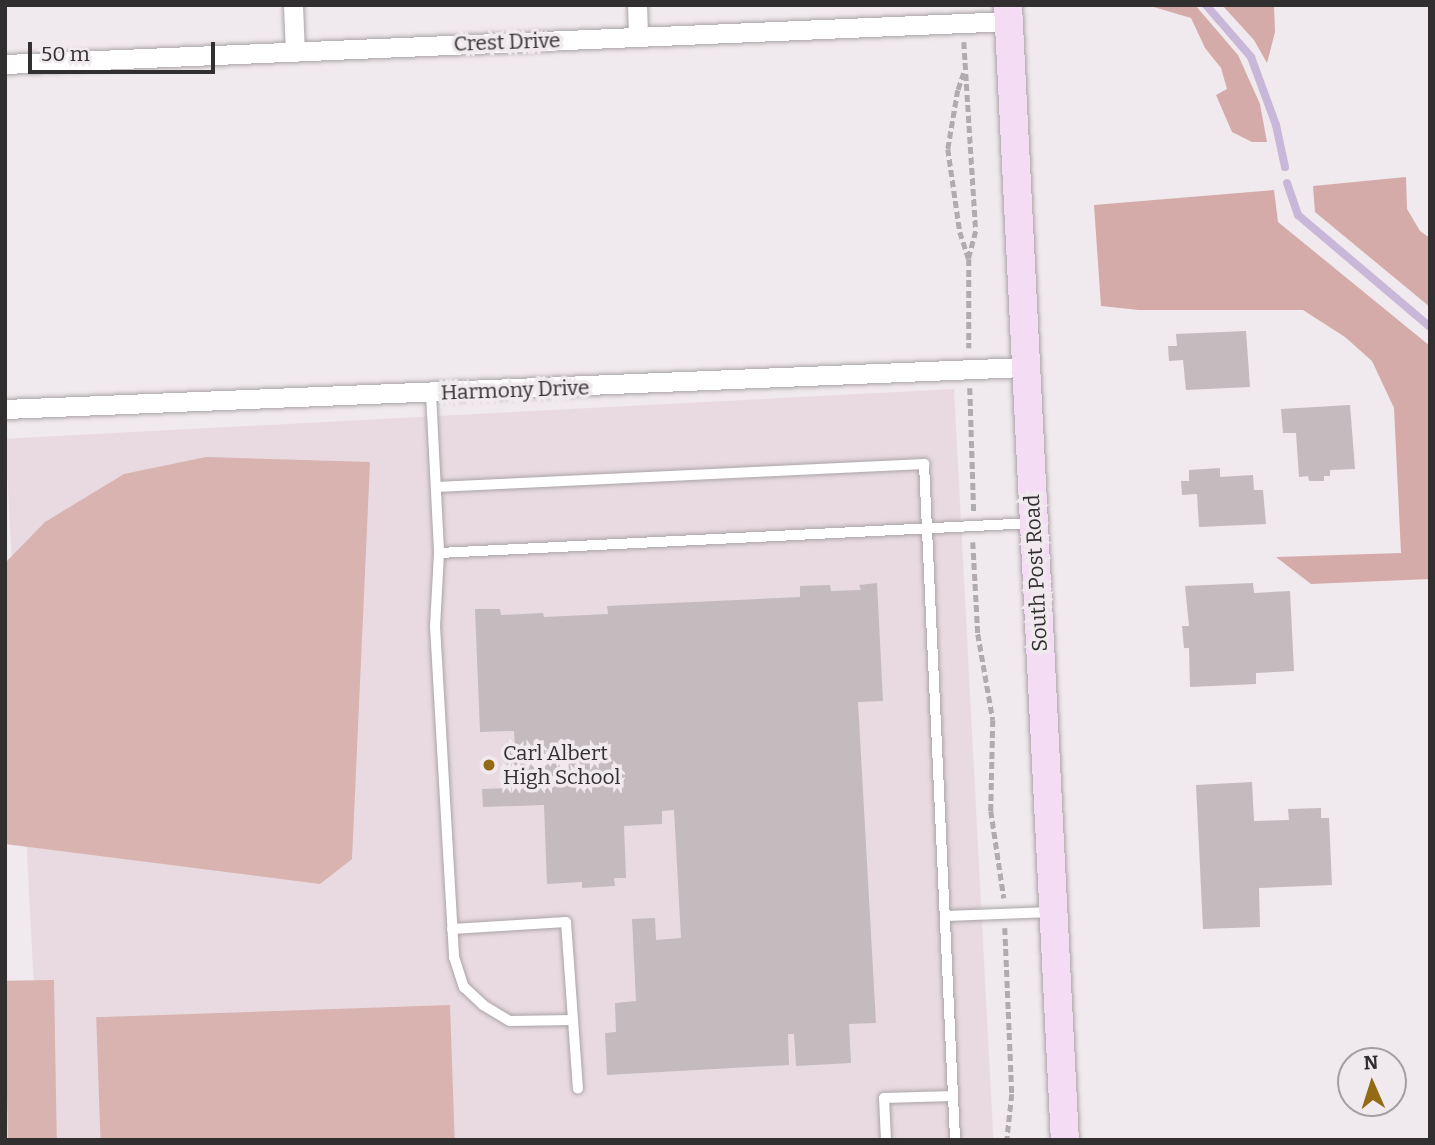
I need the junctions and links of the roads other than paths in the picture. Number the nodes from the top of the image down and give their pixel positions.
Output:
1 (293, 5) edge
2 (637, 5) edge
3 (1008, 13) edge
4 (638, 37) junction
5 (295, 51) junction
6 (5, 64) edge
7 (1025, 368) junction
8 (431, 393) junction
9 (5, 409) edge
10 (436, 487) junction
11 (1033, 523) junction
12 (927, 529) junction
13 (439, 554) junction
14 (1053, 912) junction
15 (945, 916) junction
16 (452, 929) junction
17 (573, 1020) junction
18 (578, 1089) dead end
19 (953, 1096) junction
20 (886, 1140) edge
21 (955, 1140) edge
22 (1065, 1140) edge

1 - 5 street
2 - 4 street
3 - 4 street, Crest Drive
3 - 7 main road, South Post Road
4 - 5 street, Crest Drive
5 - 6 street, Crest Drive
7 - 8 street, Harmony Drive
7 - 11 main road, South Post Road
8 - 9 street, Harmony Drive
8 - 10 lane
10 - 12 lane
10 - 13 lane
11 - 12 lane
11 - 14 main road, South Post Road
12 - 13 lane
12 - 15 lane
13 - 16 lane
14 - 15 lane
14 - 22 main road, South Post Road
15 - 19 lane
16 - 17 lane
16 - 17 lane
17 - 18 lane
19 - 20 lane
19 - 21 lane

